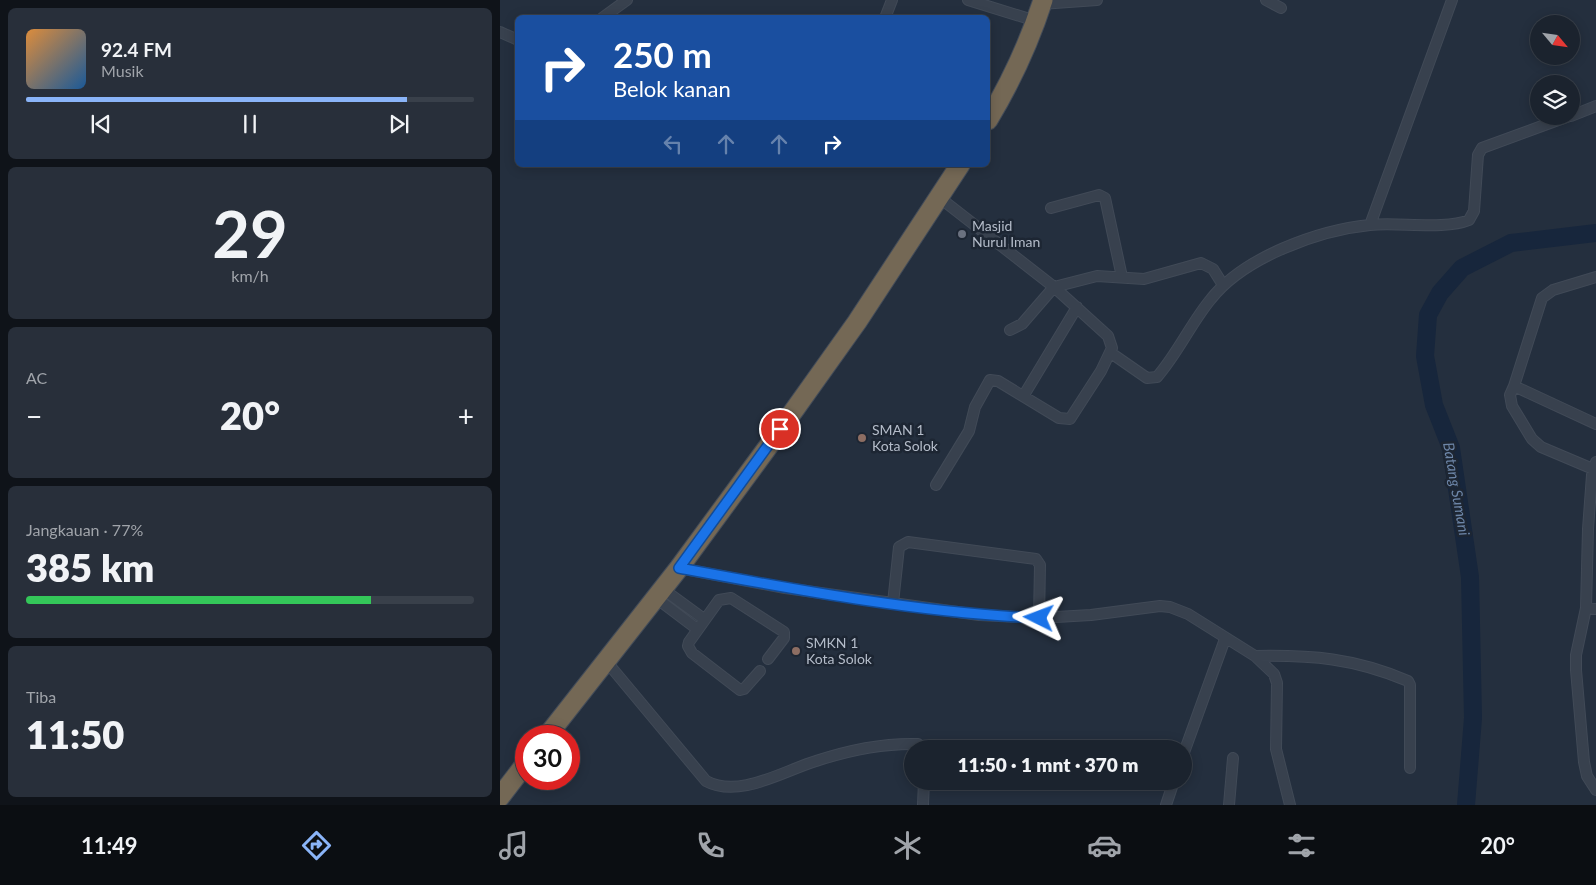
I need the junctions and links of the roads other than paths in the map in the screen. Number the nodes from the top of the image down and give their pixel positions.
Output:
1 (627, 0) edge
2 (892, 0) edge
3 (968, 0) edge
4 (1097, 0) edge
5 (1101, 0) edge
6 (1266, 0) edge
7 (1451, 1) edge
8 (1040, 8) edge
9 (1281, 8) dead end
10 (606, 15) edge
11 (886, 15) edge
12 (500, 32) edge
13 (515, 39) edge
14 (1596, 106) edge
15 (1580, 112) edge
16 (990, 117) edge
17 (1545, 125) edge
18 (959, 167) edge
19 (940, 198) junction
20 (1051, 208) dead end
21 (1370, 225) junction
22 (1122, 277) junction
23 (1596, 278) edge
24 (1223, 285) junction
25 (1054, 287) junction
26 (1077, 307) junction
27 (1010, 330) dead end
28 (1111, 353) junction
29 (1514, 386) junction
30 (1024, 395) junction
31 (1596, 424) edge
32 (1595, 466) edge
33 (936, 485) dead end
34 (1593, 500) edge
35 (1592, 555) edge
36 (679, 568) junction
37 (659, 593) junction
38 (893, 603) junction
39 (1591, 609) edge
40 (1039, 618) junction
41 (704, 619) junction
42 (697, 629) junction
43 (1225, 639) junction
44 (1255, 656) junction
45 (768, 659) dead end
46 (606, 661) junction
47 (760, 671) dead end
48 (556, 725) edge
49 (1189, 740) edge
50 (904, 743) edge
51 (1233, 758) dead end
52 (1410, 768) dead end
53 (515, 777) edge
54 (924, 790) edge
55 (1171, 790) edge
56 (1596, 790) edge
57 (500, 797) edge
58 (923, 805) edge
59 (1166, 805) edge
60 (1229, 805) edge
61 (1290, 805) edge

1 - 10 street
2 - 11 street
3 - 8 street
4 - 5 street
4 - 8 street
6 - 9 street
7 - 21 street
8 - 16 highway
12 - 13 street
14 - 15 street
17 - 21 street
18 - 19 highway
19 - 25 street
19 - 36 highway
20 - 22 street
21 - 24 street
22 - 24 street
22 - 25 street
23 - 29 street
24 - 28 street
25 - 26 street
25 - 27 street
26 - 28 street
26 - 30 street
28 - 30 street
29 - 31 street
29 - 32 street
30 - 33 street
32 - 34 street
34 - 35 street
35 - 39 street
36 - 37 highway
36 - 38 street
37 - 41 street
37 - 42 street
37 - 46 highway
38 - 40 street
38 - 40 street
39 - 56 street
40 - 43 street
41 - 42 street
41 - 45 street
42 - 47 street
43 - 44 street
43 - 49 street
44 - 52 street
44 - 61 street
46 - 48 highway
46 - 50 street
51 - 60 street
53 - 57 highway
54 - 58 street
55 - 59 street

